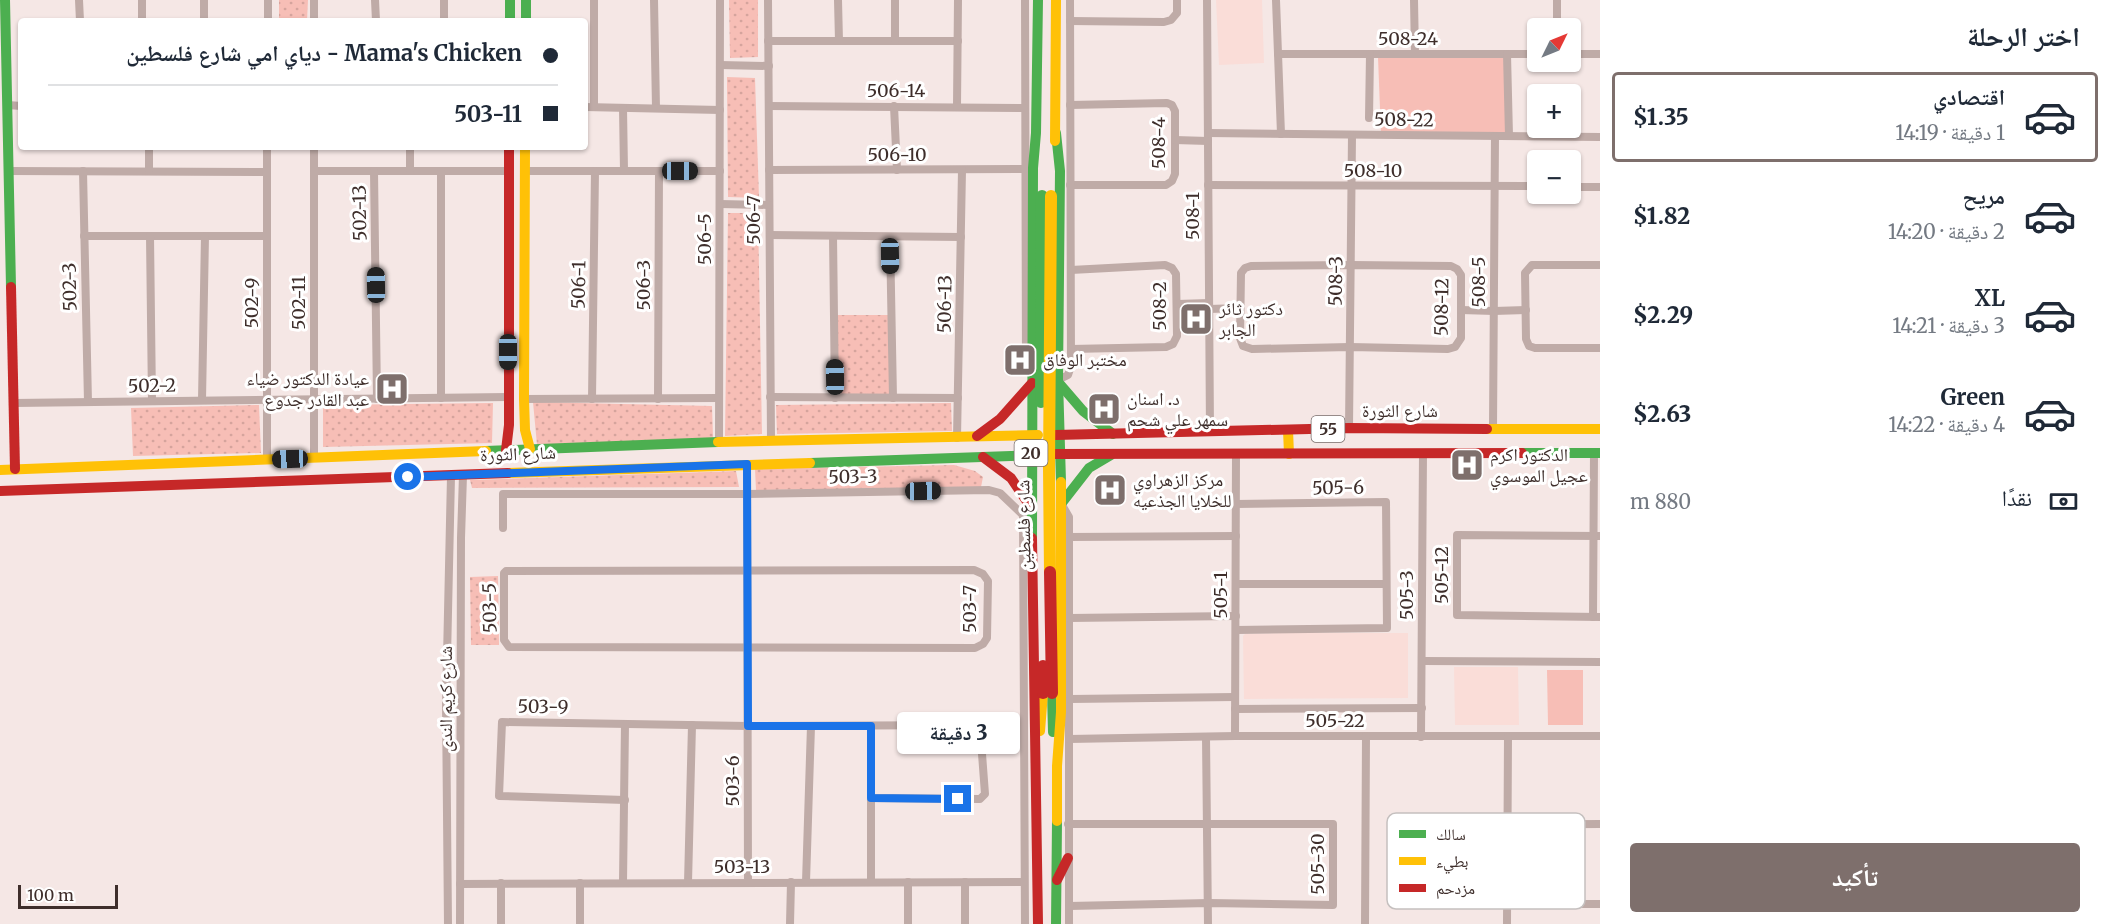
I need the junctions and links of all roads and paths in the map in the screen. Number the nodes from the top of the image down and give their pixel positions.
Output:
1 (5, 0) edge
2 (79, 0) edge
3 (142, 0) edge
4 (204, 0) edge
5 (268, 0) edge
6 (314, 0) edge
7 (375, 0) edge
8 (444, 0) edge
9 (510, 0) edge
10 (526, 0) edge
11 (594, 0) edge
12 (654, 0) edge
13 (720, 0) edge
14 (768, 0) edge
15 (838, 0) edge
16 (895, 0) edge
17 (958, 0) edge
18 (1024, 0) edge
19 (1038, 0) edge
20 (1056, 0) edge
21 (1070, 0) edge
22 (1177, 0) edge
23 (1207, 0) edge
24 (1276, 0) edge
25 (1414, 0) edge
26 (1557, 0) edge
27 (80, 18) edge
28 (142, 18) edge
29 (204, 18) edge
30 (268, 18) edge
31 (314, 18) edge
32 (376, 18) edge
33 (444, 18) edge
34 (510, 18) edge
35 (526, 18) edge
36 (1557, 18) edge
37 (1070, 21) junction
38 (768, 41) junction
39 (839, 41) junction
40 (895, 41) junction
41 (958, 41) junction
42 (1278, 54) junction
43 (1370, 54) junction
44 (1415, 54) junction
45 (1507, 54) junction
46 (1527, 54) edge
47 (1581, 54) edge
48 (1600, 54) edge
49 (720, 65) junction
50 (769, 66) junction
51 (8, 105) junction
52 (18, 105) edge
53 (1070, 105) junction
54 (769, 106) junction
55 (894, 106) junction
56 (957, 106) junction
57 (589, 107) edge
58 (623, 108) junction
59 (656, 108) junction
60 (1024, 108) junction
61 (720, 110) junction
62 (1369, 118) dead end
63 (1036, 133) junction
64 (1056, 133) junction
65 (1281, 134) junction
66 (1352, 135) junction
67 (1495, 136) junction
68 (1509, 136) junction
69 (1208, 137) junction
70 (1600, 137) edge
71 (1175, 140) junction
72 (150, 150) edge
73 (267, 150) edge
74 (314, 150) edge
75 (410, 150) edge
76 (509, 150) edge
77 (525, 150) edge
78 (1024, 169) junction
79 (769, 170) junction
80 (897, 170) junction
81 (962, 170) junction
82 (9, 171) junction
83 (84, 171) junction
84 (149, 171) junction
85 (314, 171) junction
86 (374, 171) junction
87 (410, 171) junction
88 (441, 171) junction
89 (508, 171) junction
90 (525, 171) junction
91 (595, 171) junction
92 (624, 171) junction
93 (659, 171) junction
94 (720, 171) junction
95 (267, 172) junction
96 (1070, 185) junction
97 (1208, 185) junction
98 (1352, 186) junction
99 (1495, 186) junction
100 (1527, 186) edge
101 (1581, 186) edge
102 (1600, 187) edge
103 (1047, 196) junction
104 (720, 204) junction
105 (769, 205) junction
106 (5, 214) edge
107 (770, 235) junction
108 (84, 236) junction
109 (150, 236) junction
110 (205, 236) junction
111 (267, 236) junction
112 (833, 236) junction
113 (890, 237) junction
114 (961, 237) junction
115 (1351, 265) junction
116 (1600, 265) edge
117 (1071, 270) junction
118 (1177, 304) junction
119 (1209, 306) junction
120 (1240, 308) junction
121 (1461, 310) junction
122 (1526, 310) junction
123 (1494, 311) junction
124 (1350, 347) junction
125 (1600, 348) edge
126 (1071, 349) junction
127 (1058, 381) junction
128 (1029, 387) junction
129 (508, 397) junction
130 (770, 397) junction
131 (441, 398) junction
132 (719, 398) junction
133 (836, 398) junction
134 (893, 398) junction
135 (958, 398) junction
136 (314, 399) junction
137 (377, 399) junction
138 (524, 399) junction
139 (592, 399) junction
140 (658, 399) junction
141 (202, 400) junction
142 (267, 400) junction
143 (152, 401) junction
144 (88, 402) junction
145 (14, 403) junction
146 (525, 424) junction
147 (509, 425) junction
148 (1349, 429) junction
149 (1493, 429) junction
150 (1600, 429) edge
151 (1288, 430) junction
152 (1210, 432) junction
153 (1113, 434) junction
154 (1034, 435) junction
155 (1058, 435) junction
156 (975, 436) junction
157 (957, 438) junction
158 (771, 440) junction
159 (719, 442) junction
160 (631, 445) junction
161 (530, 449) junction
162 (506, 450) junction
163 (1423, 453) junction
164 (1597, 453) edge
165 (1058, 454) junction
166 (1112, 454) junction
167 (1236, 454) junction
168 (1289, 454) junction
169 (1034, 455) junction
170 (982, 457) junction
171 (314, 458) junction
172 (267, 460) junction
173 (747, 464) junction
174 (631, 468) junction
175 (15, 469) junction
176 (0, 470) edge
177 (457, 475) junction
178 (0, 491) edge
179 (747, 494) junction
180 (1061, 504) junction
181 (1236, 504) junction
182 (1027, 512) junction
183 (503, 528) dead end
184 (1236, 536) junction
185 (1596, 536) edge
186 (1069, 537) junction
187 (747, 572) junction
188 (1236, 584) junction
189 (1386, 584) junction
190 (1236, 616) junction
191 (1596, 617) edge
192 (1070, 618) junction
193 (1236, 630) junction
194 (748, 648) junction
195 (1423, 661) junction
196 (1600, 662) edge
197 (1047, 693) junction
198 (1235, 697) junction
199 (1070, 699) junction
200 (446, 703) junction
201 (461, 704) junction
202 (1422, 708) junction
203 (1235, 709) junction
204 (626, 724) junction
205 (692, 725) junction
206 (748, 726) junction
207 (811, 726) junction
208 (871, 726) junction
209 (1235, 736) junction
210 (1366, 736) junction
211 (1600, 736) edge
212 (1206, 737) junction
213 (1421, 737) junction
214 (1508, 737) junction
215 (1070, 739) junction
216 (1057, 766) junction
217 (1037, 774) junction
218 (871, 798) junction
219 (625, 800) junction
220 (1508, 813) edge
221 (1068, 824) junction
222 (1208, 825) junction
223 (1068, 858) junction
224 (1057, 880) junction
225 (748, 882) junction
226 (791, 882) junction
227 (806, 882) junction
228 (871, 882) junction
229 (908, 882) junction
230 (965, 882) junction
231 (1024, 882) junction
232 (501, 883) junction
233 (580, 883) junction
234 (623, 883) junction
235 (688, 883) junction
236 (460, 884) junction
237 (1209, 903) junction
238 (1585, 904) edge
239 (1600, 904) edge
240 (1069, 906) junction
241 (448, 924) edge
242 (460, 924) edge
243 (501, 924) edge
244 (580, 924) edge
245 (790, 924) edge
246 (908, 924) edge
247 (965, 924) edge
248 (1025, 924) edge
249 (1038, 924) edge
250 (1056, 924) edge
251 (1069, 924) edge
252 (1208, 924) edge
253 (1365, 924) edge

1 - 51 main road
2 - 27 street
3 - 28 street
4 - 29 street
5 - 30 street
6 - 31 street
7 - 32 street
8 - 33 street
9 - 34 main road
10 - 35 main road
11 - 57 street
12 - 59 street
13 - 49 street, 506-5
14 - 38 street, 506-7
15 - 39 street
16 - 40 street
17 - 41 street
18 - 60 street
19 - 63 main road, شارع فلسطين / 20
20 - 64 main road, شارع فلسطين / 20
21 - 37 street
22 - 37 street
23 - 69 street, 508-1
24 - 42 street
25 - 44 street
26 - 36 street
37 - 53 street
38 - 39 street
38 - 50 street, 506-7
39 - 40 street
40 - 41 street
41 - 56 street
42 - 43 street, 508-24
42 - 65 street
43 - 44 street, 508-24
43 - 62 street
44 - 45 street, 508-24
45 - 46 street, 508-24
45 - 68 street
47 - 48 street
49 - 50 street
49 - 61 street, 506-5
50 - 54 street, 506-7
51 - 52 street
51 - 82 main road
53 - 71 street, 508-4
53 - 96 street
54 - 55 street, 506-14
54 - 79 street, 506-7
55 - 56 street, 506-14
55 - 80 street
56 - 60 street, 506-14
57 - 58 street
58 - 59 street
58 - 92 street
59 - 61 street
60 - 78 street
61 - 94 street, 506-5
63 - 103 main road, شارع فلسطين / 20
63 - 128 main road, شارع فلسطين / 20
64 - 103 main road, شارع فلسطين / 20
64 - 127 main road, شارع فلسطين / 20
65 - 66 street, 508-22
65 - 69 street, 508-22
66 - 67 street, 508-22
66 - 98 street, 508-3
67 - 68 street, 508-22
67 - 99 street, 508-5
68 - 70 street, 508-22
69 - 71 street, 508-22
69 - 97 street, 508-1
71 - 96 street, 508-4
72 - 84 street
73 - 95 street, 502-9
74 - 85 street, 502-11
75 - 87 street
76 - 89 main road
77 - 90 main road
78 - 81 street, 506-10
78 - 128 street
79 - 80 street, 506-10
79 - 105 street, 506-7
80 - 81 street, 506-10
81 - 114 street, 506-13
82 - 83 street
82 - 106 main road
83 - 84 street
83 - 108 street, 502-3
84 - 95 street
85 - 86 street
85 - 136 street, 502-11
86 - 87 street
86 - 137 street, 502-13
87 - 88 street
88 - 89 street
88 - 131 street
89 - 129 main road
90 - 91 street
90 - 138 main road
91 - 92 street
91 - 139 street, 506-1
92 - 93 street
93 - 94 street
93 - 140 street, 506-3
94 - 104 street, 506-5
95 - 111 street, 502-9
96 - 117 street
97 - 98 street, 508-10
97 - 119 street, 508-1
98 - 99 street, 508-10
98 - 115 street, 508-3
99 - 100 street, 508-10
99 - 123 street, 508-5
101 - 102 street
103 - 197 main road, شارع فلسطين / 20, bridge
104 - 105 street
104 - 132 street, 506-5
105 - 107 street, 506-7
106 - 145 main road
107 - 112 street
107 - 130 street, 506-7
108 - 109 street
108 - 144 street, 502-3
109 - 110 street
109 - 143 street
110 - 111 street
110 - 141 street
111 - 142 street, 502-9
112 - 113 street
112 - 133 street
113 - 114 street
113 - 134 street
114 - 135 street, 506-13
115 - 120 street
115 - 121 street, 508-12
115 - 124 street, 508-3
116 - 122 street
117 - 118 street, 508-2
117 - 126 street
118 - 119 street
118 - 126 street, 508-2
119 - 120 street
119 - 152 street, 508-1
120 - 124 street
121 - 123 street
121 - 124 street, 508-12
122 - 123 street
122 - 125 street
123 - 149 street, 508-5
124 - 148 street, 508-3
126 - 127 street
127 - 153 main road
127 - 155 main road, شارع فلسطين / 20
128 - 154 main road, شارع فلسطين / 20
128 - 156 main road
129 - 131 street, 502-2
129 - 147 main road
130 - 133 street
130 - 158 street, 506-7
131 - 137 street, 502-2
132 - 140 street
132 - 159 street, 506-5
133 - 134 street
134 - 135 street
135 - 157 street, 506-13
136 - 137 street, 502-2
136 - 142 street, 502-2
136 - 171 street, 502-11
138 - 139 street
138 - 146 main road
139 - 140 street
141 - 142 street, 502-2
141 - 143 street, 502-2
142 - 172 street, 502-9
143 - 144 street, 502-2
144 - 145 street, 502-2
145 - 175 main road
146 - 147 main road
146 - 161 main road
147 - 162 main road
148 - 149 main road, شارع الثورة / 55
148 - 151 main road, شارع الثورة / 55
149 - 150 main road, شارع الثورة / 55
151 - 152 main road, شارع الثورة / 55
151 - 168 main road
152 - 153 main road, شارع الثورة / 55
153 - 155 main road, شارع الثورة / 55
154 - 156 main road, شارع الثورة
154 - 169 main road, شارع فلسطين / 20
155 - 165 main road, شارع فلسطين / 20
156 - 157 main road, شارع الثورة
157 - 158 main road, شارع الثورة
158 - 159 main road, شارع الثورة
159 - 160 main road, شارع الثورة
160 - 161 main road, شارع الثورة
160 - 174 main road
161 - 162 main road, شارع الثورة
162 - 171 main road, شارع الثورة
163 - 164 main road, 55
163 - 168 main road, 55
163 - 195 street, 505-3
164 - 185 street
165 - 166 main road, 55
165 - 180 main road, شارع فلسطين / 20
166 - 167 main road, 55
166 - 180 main road
167 - 168 main road, 55
167 - 181 street, 505-1
169 - 170 main road, شارع الثورة
169 - 182 main road, شارع فلسطين / 20
170 - 173 main road, شارع الثورة
170 - 182 main road
171 - 172 main road, شارع الثورة
172 - 175 main road, شارع الثورة
173 - 174 main road, شارع الثورة
173 - 179 street, 503-6
174 - 177 main road, شارع الثورة
175 - 176 main road, شارع الثورة
177 - 178 main road, شارع الثورة
177 - 200 street, شارع كريم الندى
177 - 201 street, شارع كريم الندى
179 - 182 street, 503-3
179 - 183 street, 503-3
179 - 187 street, 503-6
180 - 186 street
180 - 216 main road, شارع فلسطين / 20
181 - 184 street, 505-1
181 - 189 street, 505-6
182 - 217 main road, شارع فلسطين / 20
182 - 231 street
184 - 186 street
184 - 188 street, 505-1
185 - 191 street
185 - 191 street, 505-12
186 - 192 street
187 - 194 street, 503-6
187 - 194 street, 503-7
187 - 194 street, 503-5
188 - 189 street
188 - 190 street, 505-1
189 - 193 street, 505-6
190 - 192 street
190 - 193 street, 505-1
192 - 199 street
193 - 198 street, 505-1
194 - 206 street, 503-6
195 - 196 street
195 - 202 street, 505-3
197 - 216 main road, شارع فلسطين / 20
197 - 217 main road, شارع فلسطين / 20
198 - 199 street
198 - 203 street, 505-1
199 - 215 street
200 - 201 street
200 - 241 street, شارع كريم الندى
201 - 236 street, شارع كريم الندى
202 - 203 street, 505-22
202 - 213 street, 505-3
203 - 209 street, 505-1
204 - 205 street, 503-9
204 - 219 street
204 - 219 street, 503-9
205 - 206 street, 503-9
205 - 235 street
206 - 207 street, 503-9
206 - 225 street, 503-6
207 - 208 street, 503-9
207 - 227 street
208 - 218 street
208 - 218 street, 503-9
209 - 210 street, 505-22
209 - 212 street, 505-22
210 - 213 street, 505-22
210 - 253 street
211 - 214 street, 505-22
212 - 215 street, 505-22
212 - 222 street
213 - 214 street, 505-22
214 - 220 street
215 - 221 street
216 - 224 main road, شارع فلسطين / 20
217 - 249 main road, شارع فلسطين / 20
218 - 228 street
219 - 234 street
221 - 222 street
221 - 223 street
222 - 237 street
222 - 237 street, 505-30
223 - 224 main road
223 - 240 street
224 - 250 main road, شارع فلسطين / 20
225 - 226 street, 503-13
225 - 235 street, 503-13
226 - 227 street, 503-13
226 - 245 street
227 - 228 street, 503-13
228 - 229 street, 503-13
229 - 230 street, 503-13
229 - 246 street
230 - 231 street, 503-13
230 - 247 street
231 - 248 street
232 - 233 street, 503-13
232 - 236 street, 503-13
232 - 243 street
233 - 234 street, 503-13
233 - 244 street
234 - 235 street, 503-13
236 - 242 street, شارع كريم الندى
237 - 240 street
237 - 252 street
238 - 239 street
240 - 251 street

